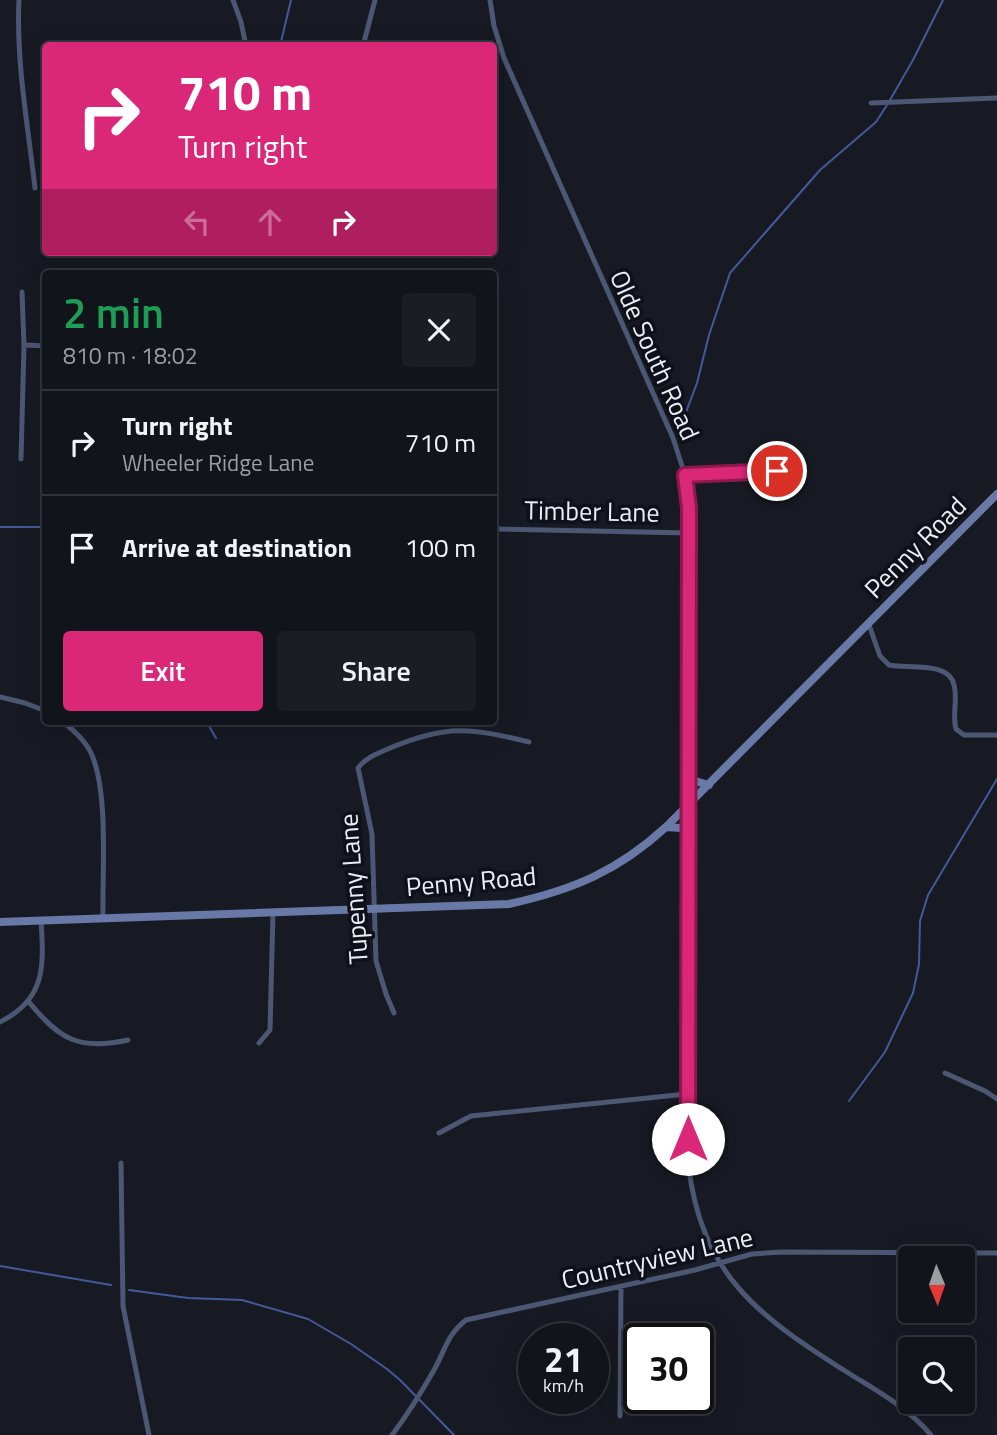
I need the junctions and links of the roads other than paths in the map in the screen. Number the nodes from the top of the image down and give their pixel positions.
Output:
1 (19, 0) edge
2 (233, 0) edge
3 (375, 0) edge
4 (490, 0) edge
5 (245, 42) edge
6 (364, 42) edge
7 (997, 98) edge
8 (871, 103) dead end
9 (35, 188) dead end
10 (22, 292) dead end
11 (24, 345) junction
12 (42, 346) edge
13 (21, 459) dead end
14 (777, 471) dead end
15 (685, 475) junction
16 (997, 494) edge
17 (497, 528) edge
18 (689, 533) junction
19 (869, 625) junction
20 (0, 697) edge
21 (42, 709) edge
22 (67, 725) edge
23 (997, 736) edge
24 (529, 742) dead end
25 (689, 773) junction
26 (709, 785) junction
27 (689, 804) junction
28 (666, 827) junction
29 (689, 837) junction
30 (375, 909) junction
31 (273, 912) junction
32 (103, 917) junction
33 (41, 920) junction
34 (0, 922) edge
35 (29, 1002) junction
36 (394, 1013) dead end
37 (0, 1022) edge
38 (128, 1040) dead end
39 (259, 1043) dead end
40 (945, 1073) dead end
41 (687, 1094) junction
42 (997, 1099) edge
43 (439, 1133) dead end
44 (121, 1163) dead end
45 (997, 1253) edge
46 (718, 1263) junction
47 (621, 1286) junction
48 (620, 1416) dead end
49 (149, 1435) edge
50 (392, 1435) edge
51 (931, 1435) edge

1 - 9 street
2 - 5 street
3 - 6 street
4 - 15 street, Olde South Road
7 - 8 street
10 - 11 street
11 - 12 street
11 - 13 street
14 - 15 street
15 - 18 street, Olde South Road
16 - 19 street, Penny Road
17 - 18 street, Timber Lane
18 - 25 street, Olde South Road
19 - 23 street
19 - 26 street, Penny Road
20 - 21 street
22 - 32 street
24 - 30 street, Tupenny Lane
25 - 26 street
25 - 27 street, Olde South Road
26 - 27 street, Penny Road
27 - 28 street, Penny Road
27 - 29 street, Olde South Road
28 - 29 street
28 - 30 street, Penny Road
29 - 41 street, Olde South Road
30 - 31 street, Penny Road
30 - 36 street, Tupenny Lane
31 - 32 street, Penny Road
31 - 39 street
32 - 33 street, Penny Road
33 - 34 street, Penny Road
33 - 35 street
35 - 37 street
35 - 38 street
40 - 42 street
41 - 43 street
41 - 46 street, Olde South Road
44 - 49 street
45 - 46 street, Countryview Lane
46 - 47 street, Countryview Lane
46 - 51 street, Olde South Road
47 - 48 street
47 - 50 street, Countryview Lane

